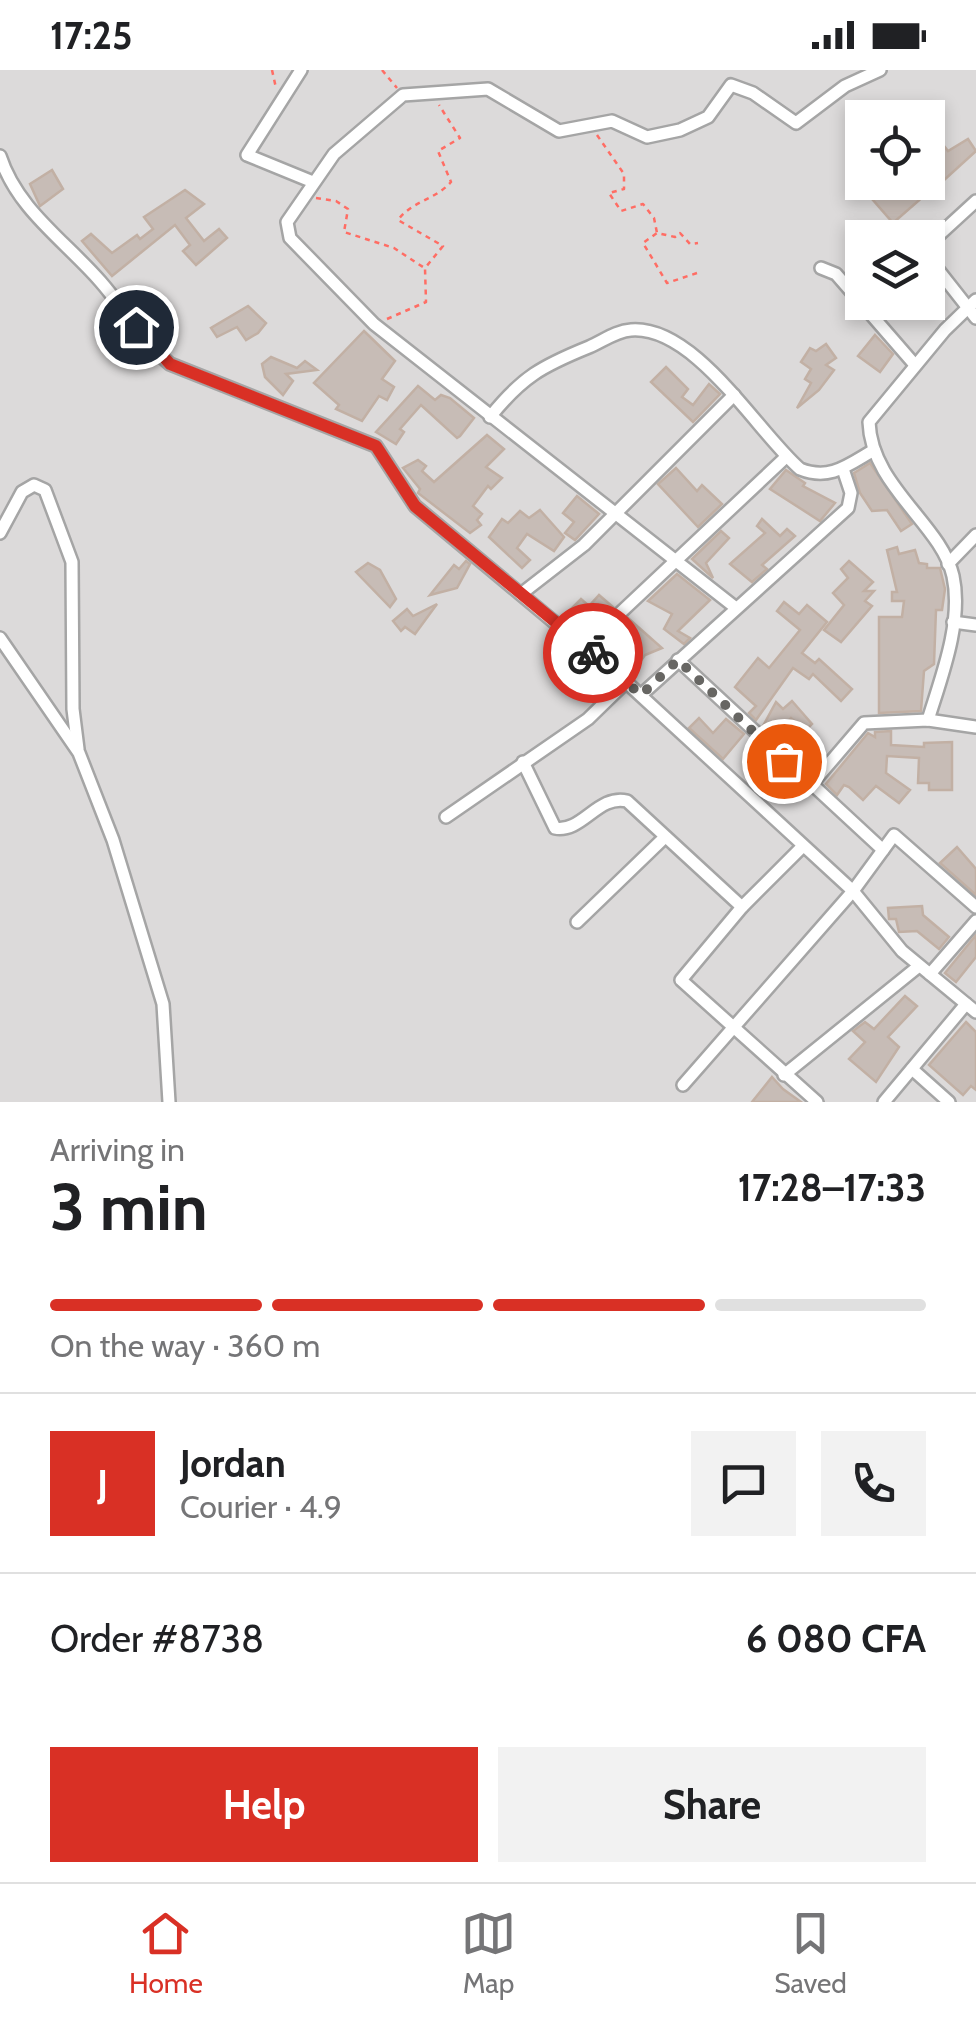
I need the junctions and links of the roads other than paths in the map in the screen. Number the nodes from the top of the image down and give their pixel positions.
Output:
1 (301, 70) edge
2 (880, 70) edge
3 (0, 156) edge
4 (312, 182) junction
5 (5, 186) edge
6 (976, 201) edge
7 (945, 229) edge
8 (821, 268) dead end
9 (945, 281) edge
10 (976, 300) edge
11 (965, 309) junction
12 (976, 318) edge
13 (915, 365) junction
14 (734, 395) junction
15 (490, 417) junction
16 (874, 450) junction
17 (786, 457) junction
18 (843, 468) junction
19 (614, 516) junction
20 (0, 533) edge
21 (976, 535) edge
22 (674, 558) junction
23 (948, 564) junction
24 (521, 594) junction
25 (736, 608) junction
26 (953, 622) junction
27 (976, 625) edge
28 (0, 638) edge
29 (585, 646) junction
30 (678, 660) junction
31 (626, 682) junction
32 (641, 695) junction
33 (928, 720) junction
34 (976, 727) edge
35 (78, 753) junction
36 (523, 762) junction
37 (810, 786) junction
38 (446, 817) dead end
39 (665, 837) junction
40 (804, 846) junction
41 (883, 850) junction
42 (853, 891) junction
43 (742, 907) junction
44 (976, 907) edge
45 (976, 920) edge
46 (577, 922) dead end
47 (918, 966) junction
48 (930, 974) junction
49 (971, 1008) edge
50 (734, 1030) junction
51 (912, 1069) junction
52 (784, 1074) junction
53 (683, 1086) dead end
54 (170, 1102) edge
55 (817, 1102) edge
56 (884, 1102) edge
57 (949, 1102) edge

1 - 4 street
2 - 4 street
3 - 5 street
4 - 15 street
5 - 24 street
6 - 7 street
8 - 13 street
9 - 11 street
10 - 11 street
11 - 12 street
11 - 13 street
13 - 16 street
14 - 15 street
14 - 17 street
14 - 19 street
15 - 19 street
16 - 18 street
16 - 23 street
17 - 18 street
17 - 22 street
18 - 25 street
19 - 22 street
19 - 24 street
20 - 35 street
21 - 23 street
22 - 25 street
22 - 29 street
23 - 26 street
24 - 29 street
25 - 30 street
26 - 27 street
26 - 33 street
28 - 35 street
29 - 31 street
30 - 32 street
30 - 37 street
31 - 32 street
31 - 36 street
32 - 40 street
33 - 34 street
33 - 37 street
35 - 54 street
36 - 38 street
36 - 39 street
37 - 41 street
39 - 43 street
39 - 46 street
40 - 42 street
40 - 43 street
41 - 42 street
41 - 44 street
42 - 47 street
42 - 50 street
43 - 50 street
45 - 48 street
47 - 48 street
47 - 52 street
48 - 49 street
49 - 51 street
50 - 52 street
50 - 53 street
51 - 56 street
51 - 57 street
52 - 55 street

